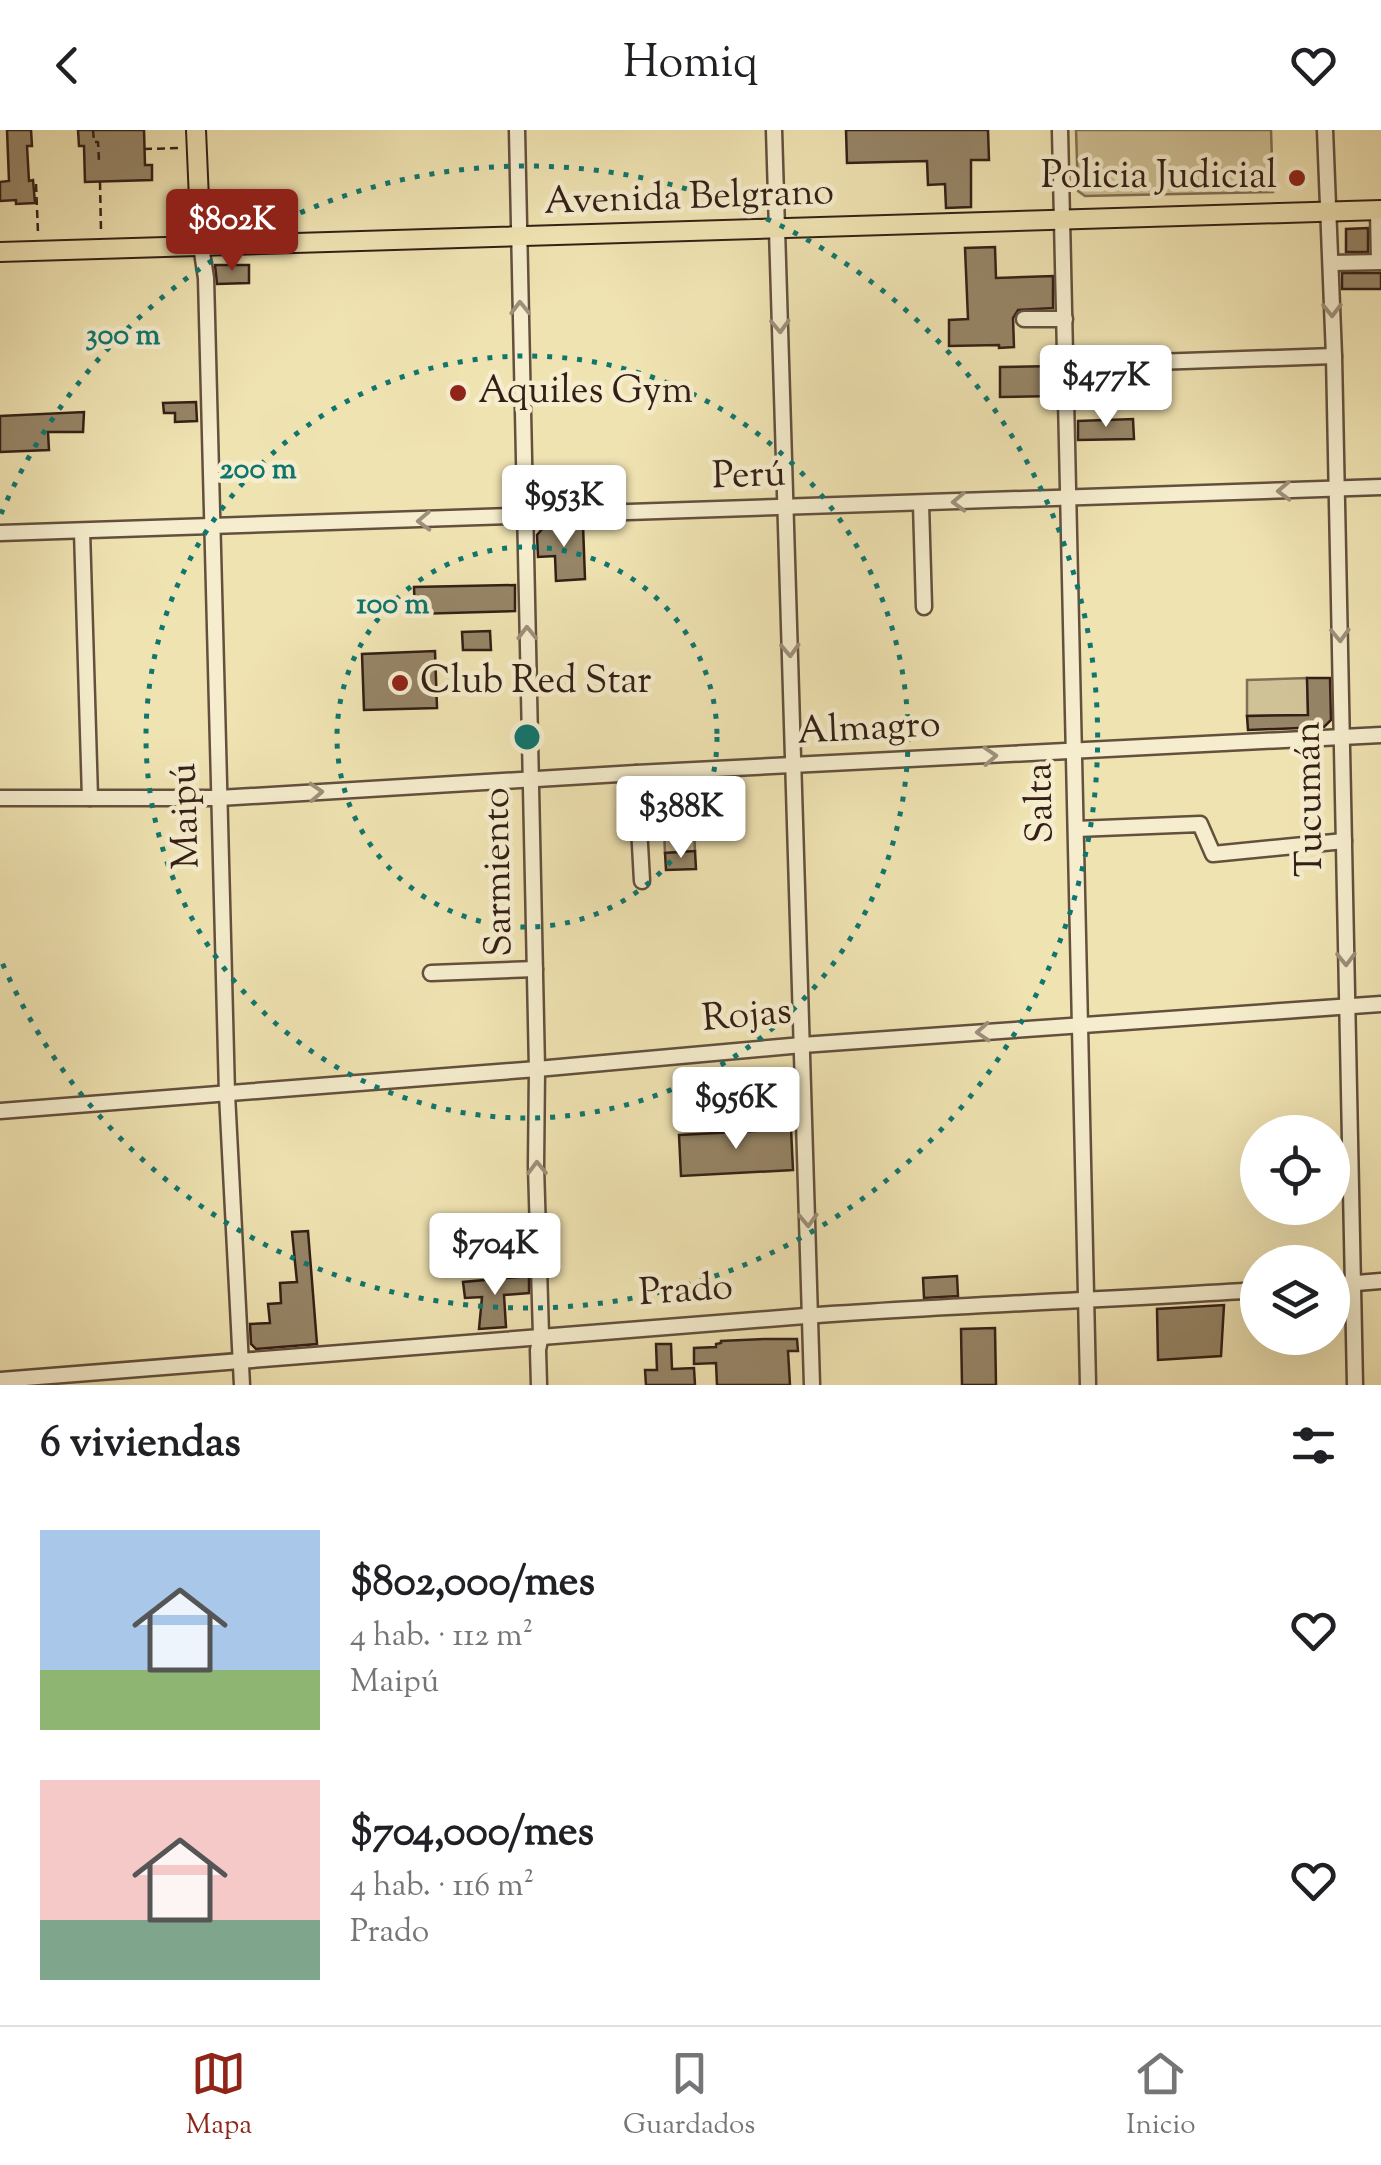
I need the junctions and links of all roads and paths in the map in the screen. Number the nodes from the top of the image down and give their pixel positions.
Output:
1 (93, 130) edge
2 (196, 130) edge
3 (517, 130) edge
4 (774, 130) edge
5 (1060, 130) edge
6 (1325, 130) edge
7 (179, 148) dead end
8 (144, 149) dead end
9 (99, 161) dead end
10 (100, 182) dead end
11 (36, 184) dead end
12 (1380, 210) edge
13 (1328, 212) junction
14 (1063, 220) junction
15 (776, 228) junction
16 (101, 232) dead end
17 (38, 234) dead end
18 (519, 237) junction
19 (200, 246) junction
20 (0, 252) edge
21 (1380, 262) edge
22 (1331, 263) junction
23 (1024, 319) dead end
24 (1065, 319) junction
25 (1334, 356) junction
26 (1066, 365) junction
27 (1381, 488) edge
28 (1336, 490) junction
29 (1068, 499) junction
30 (921, 504) junction
31 (786, 508) junction
32 (524, 518) junction
33 (212, 528) junction
34 (82, 531) junction
35 (0, 533) edge
36 (924, 607) dead end
37 (1381, 735) edge
38 (1342, 738) junction
39 (1074, 751) junction
40 (793, 766) junction
41 (636, 774) junction
42 (530, 780) junction
43 (0, 798) edge
44 (90, 798) junction
45 (219, 798) junction
46 (1076, 829) junction
47 (1344, 841) junction
48 (642, 880) dead end
49 (535, 970) junction
50 (432, 973) dead end
51 (1381, 1004) edge
52 (1347, 1006) junction
53 (1080, 1025) junction
54 (802, 1045) junction
55 (537, 1069) junction
56 (227, 1094) junction
57 (0, 1111) edge
58 (1381, 1281) edge
59 (1350, 1283) edge
60 (1353, 1283) junction
61 (1240, 1291) edge
62 (1086, 1301) junction
63 (811, 1315) junction
64 (541, 1335) junction
65 (240, 1362) junction
66 (0, 1380) edge
67 (242, 1385) edge
68 (539, 1385) edge
69 (812, 1385) edge
70 (1088, 1385) edge
71 (1355, 1385) edge

1 - 9 path
2 - 19 main road
3 - 18 street, Sarmiento
4 - 15 street
5 - 14 street, Salta
6 - 13 street, Tucumán
7 - 8 path
10 - 16 path
11 - 17 path
12 - 13 main road, Avenida Belgrano
12 - 21 street
13 - 14 main road, Avenida Belgrano
13 - 22 street, Tucumán
14 - 15 main road, Avenida Belgrano
14 - 24 street, Salta
15 - 18 main road, Avenida Belgrano
15 -> 31 street
18 - 19 main road, Avenida Belgrano
32 -> 18 street, Sarmiento
19 - 20 main road, Avenida Belgrano
19 - 33 street, Maipú
21 - 22 street
22 -> 25 street, Tucumán
23 - 24 street
24 - 26 street, Salta
25 - 26 street
25 - 28 street, Tucumán
26 - 29 street, Salta
27 - 28 street, Perú
28 -> 29 street, Perú
28 -> 38 street, Tucumán
29 -> 30 street, Perú
29 - 39 street, Salta
30 - 31 street, Perú
30 - 36 street
31 - 32 street, Perú
31 -> 40 street
32 -> 33 street, Perú
42 -> 32 street, Sarmiento
33 - 34 street, Perú
33 - 45 street, Maipú
34 - 35 street, Perú
34 - 44 street
37 - 38 street, Almagro
38 - 39 street, Almagro
38 - 47 street, Tucumán
40 -> 39 street, Almagro
39 - 46 street, Salta
40 - 41 street, Almagro
40 - 54 street
41 - 42 street, Almagro
41 - 48 street
45 -> 42 street, Almagro
42 - 49 street, Sarmiento
43 - 44 street, Almagro
44 - 45 street, Almagro
45 - 56 street, Maipú
46 - 47 street
46 - 53 street, Salta
47 -> 52 street, Tucumán
49 - 50 street
49 - 55 street, Sarmiento
51 - 52 street, Rojas
52 - 53 street, Rojas
52 - 60 street, Tucumán
53 -> 54 street, Rojas
53 - 62 street, Salta
54 - 55 street, Rojas
54 -> 63 street
55 - 56 street, Rojas
64 -> 55 street, Sarmiento
56 - 57 street, Rojas
56 - 65 street, Maipú
58 - 60 street
59 - 60 street
60 - 71 street, Tucumán
61 - 62 street, Prado
62 - 63 street, Prado
62 - 70 street, Salta
63 - 64 street, Prado
63 - 69 street
64 - 65 street, Prado
64 - 68 street, Sarmiento
65 - 66 street, Prado
65 - 67 street, Maipú

